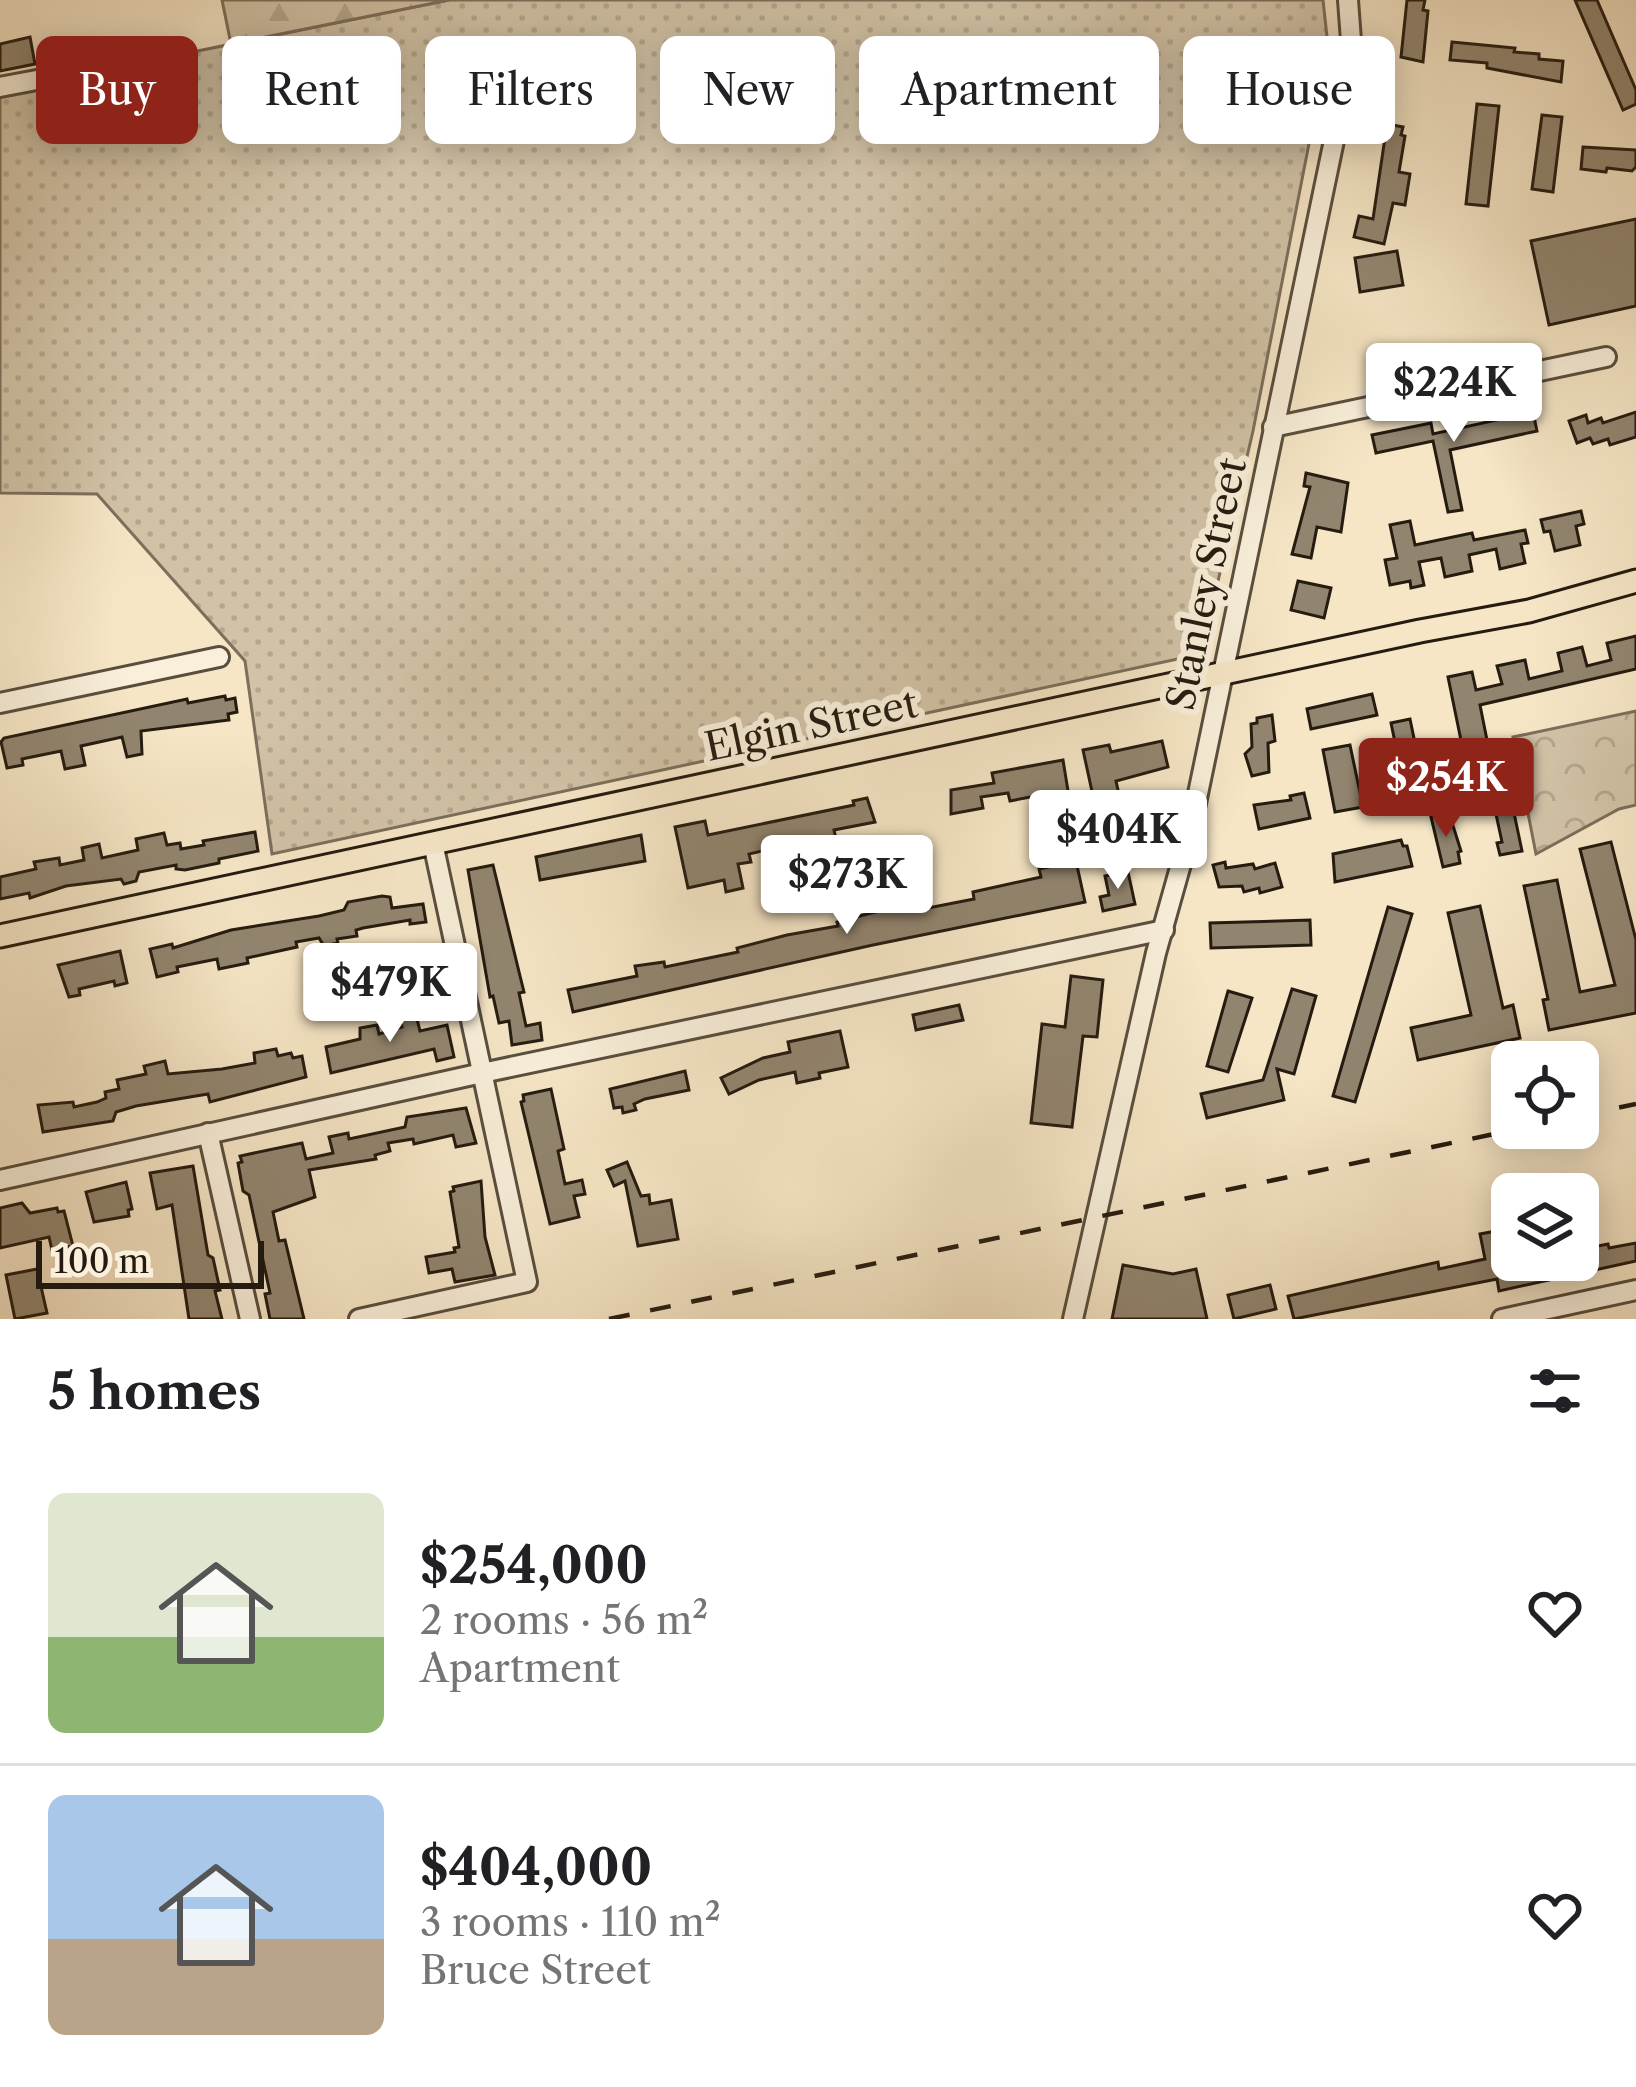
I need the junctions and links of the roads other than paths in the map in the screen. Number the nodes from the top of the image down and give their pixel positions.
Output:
1 (1348, 0) edge
2 (36, 80) edge
3 (0, 87) edge
4 (1606, 357) dead end
5 (1274, 427) junction
6 (1636, 580) edge
7 (219, 657) dead end
8 (1222, 673) junction
9 (0, 703) edge
10 (433, 843) junction
11 (1164, 930) junction
12 (0, 936) edge
13 (482, 1073) junction
14 (208, 1133) junction
15 (0, 1180) edge
16 (1636, 1290) edge
17 (250, 1319) edge
18 (359, 1319) edge
19 (1073, 1319) edge
20 (1502, 1319) edge

1 - 5 street, Stanley Street
2 - 3 street
4 - 5 street
5 - 8 street, Stanley Street
6 - 8 main road, Elgin Street
7 - 9 street
8 - 10 main road, Elgin Street
8 - 11 street, Stanley Street
10 - 12 main road, Elgin Street
10 - 13 street
11 - 13 street
11 - 19 street, Stanley Street
13 - 14 street
13 - 18 street
14 - 15 street
14 - 17 street
16 - 20 street

